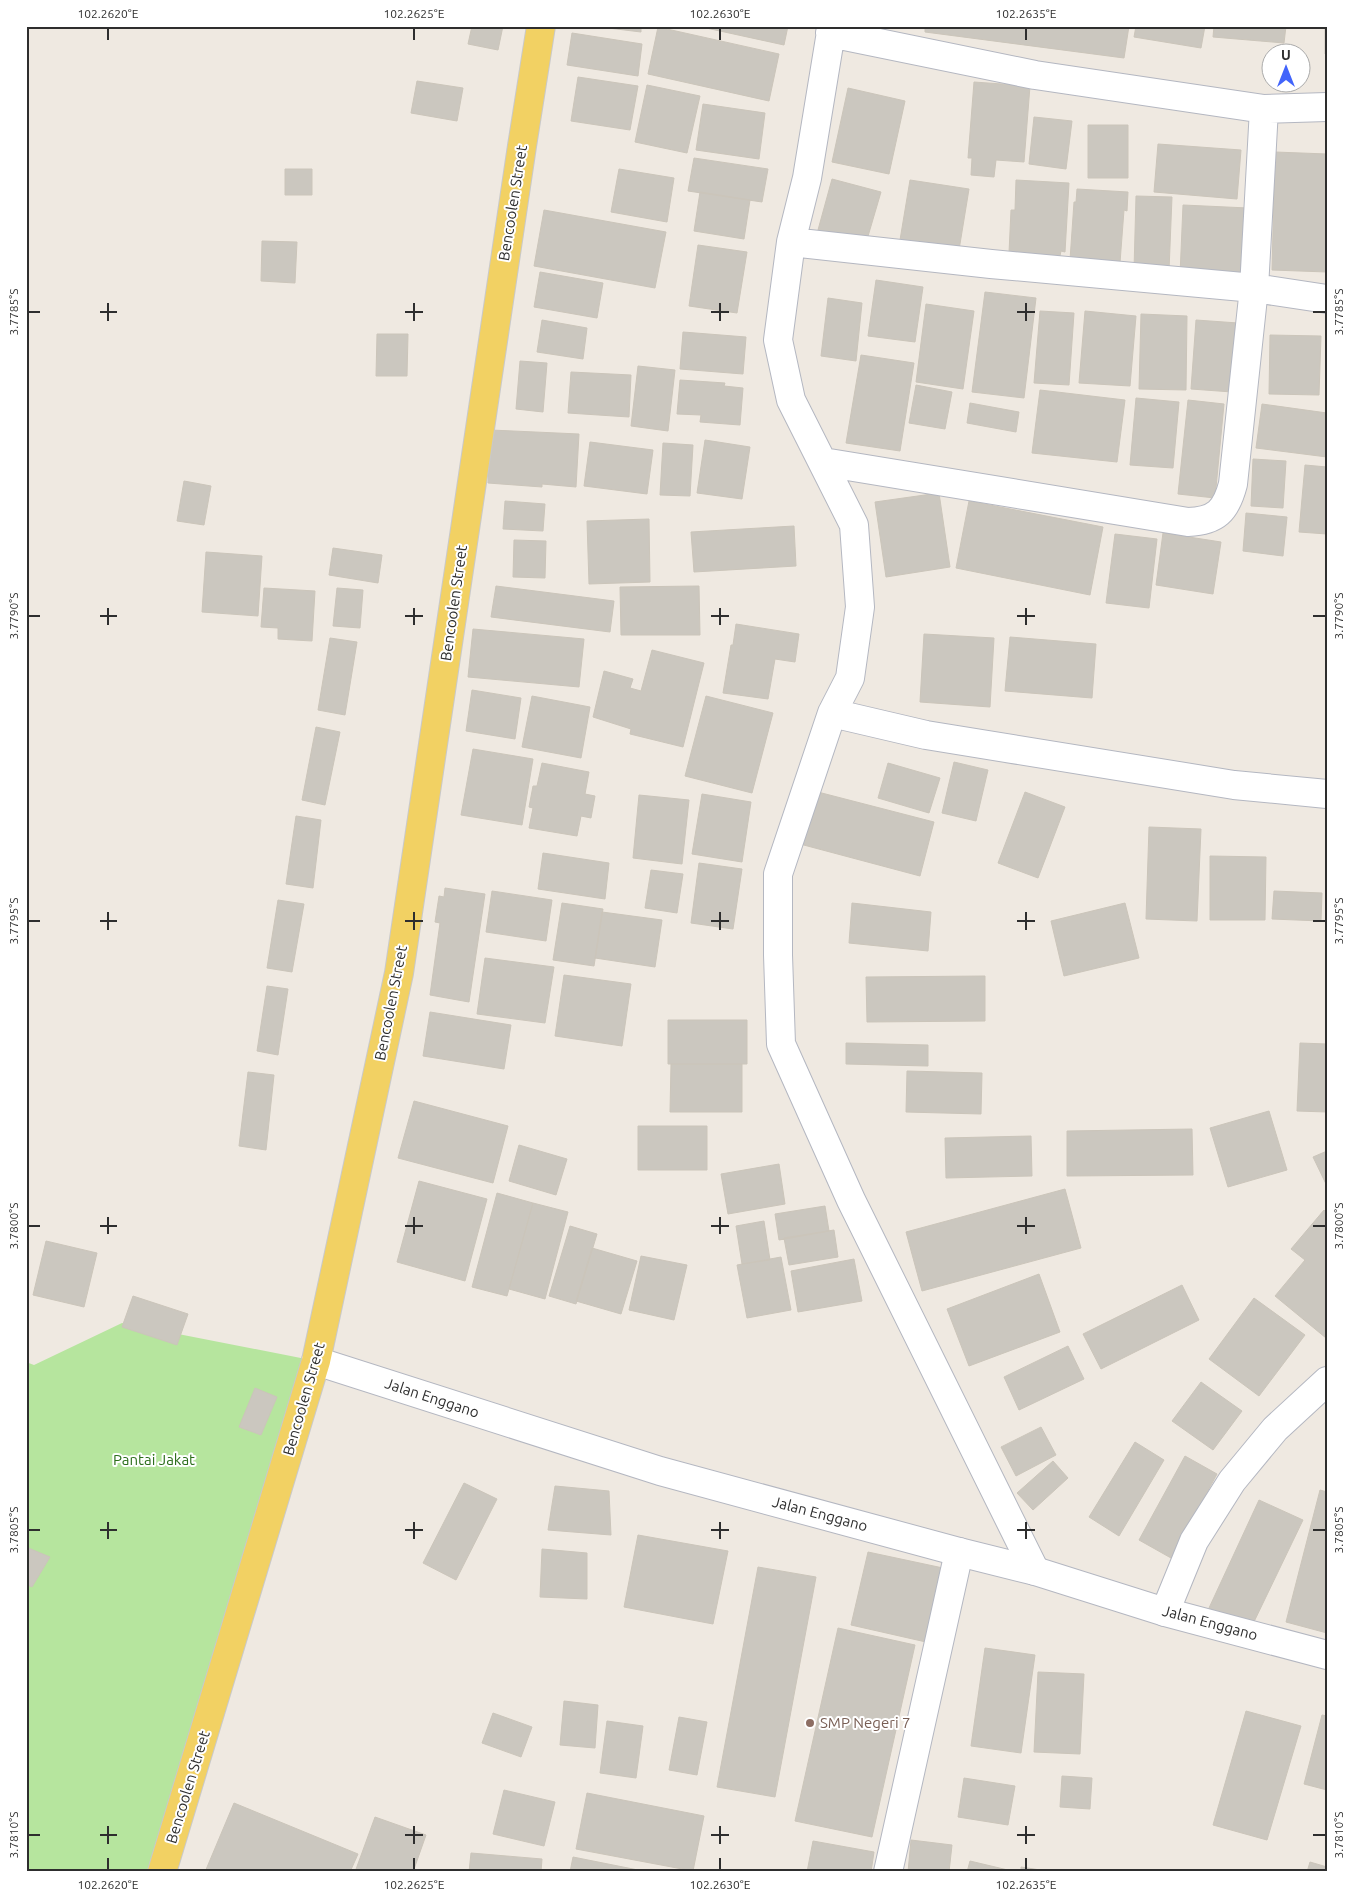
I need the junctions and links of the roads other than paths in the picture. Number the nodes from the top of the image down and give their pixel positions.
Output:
1 (541, 26) edge
2 (831, 30) edge
3 (1327, 107) edge
4 (1264, 109) junction
5 (791, 242) junction
6 (1254, 288) junction
7 (1327, 299) edge
8 (823, 462) junction
9 (832, 713) junction
10 (1327, 794) edge
11 (316, 1361) junction
12 (1327, 1382) edge
13 (960, 1552) junction
14 (1035, 1571) junction
15 (1165, 1612) junction
16 (1327, 1655) edge
17 (162, 1872) edge
18 (888, 1872) edge

1 - 11 main road, Bencoolen Street
2 - 4 street
2 - 5 street
3 - 4 street
4 - 6 street
5 - 6 street
5 - 8 street
6 - 7 street
6 - 8 street
8 - 9 street
9 - 10 street
9 - 14 street
11 - 13 street, Jalan Enggano
11 - 17 main road, Bencoolen Street
12 - 15 street
13 - 14 street, Jalan Enggano
13 - 18 street
14 - 15 street, Jalan Enggano
15 - 16 street, Jalan Enggano

